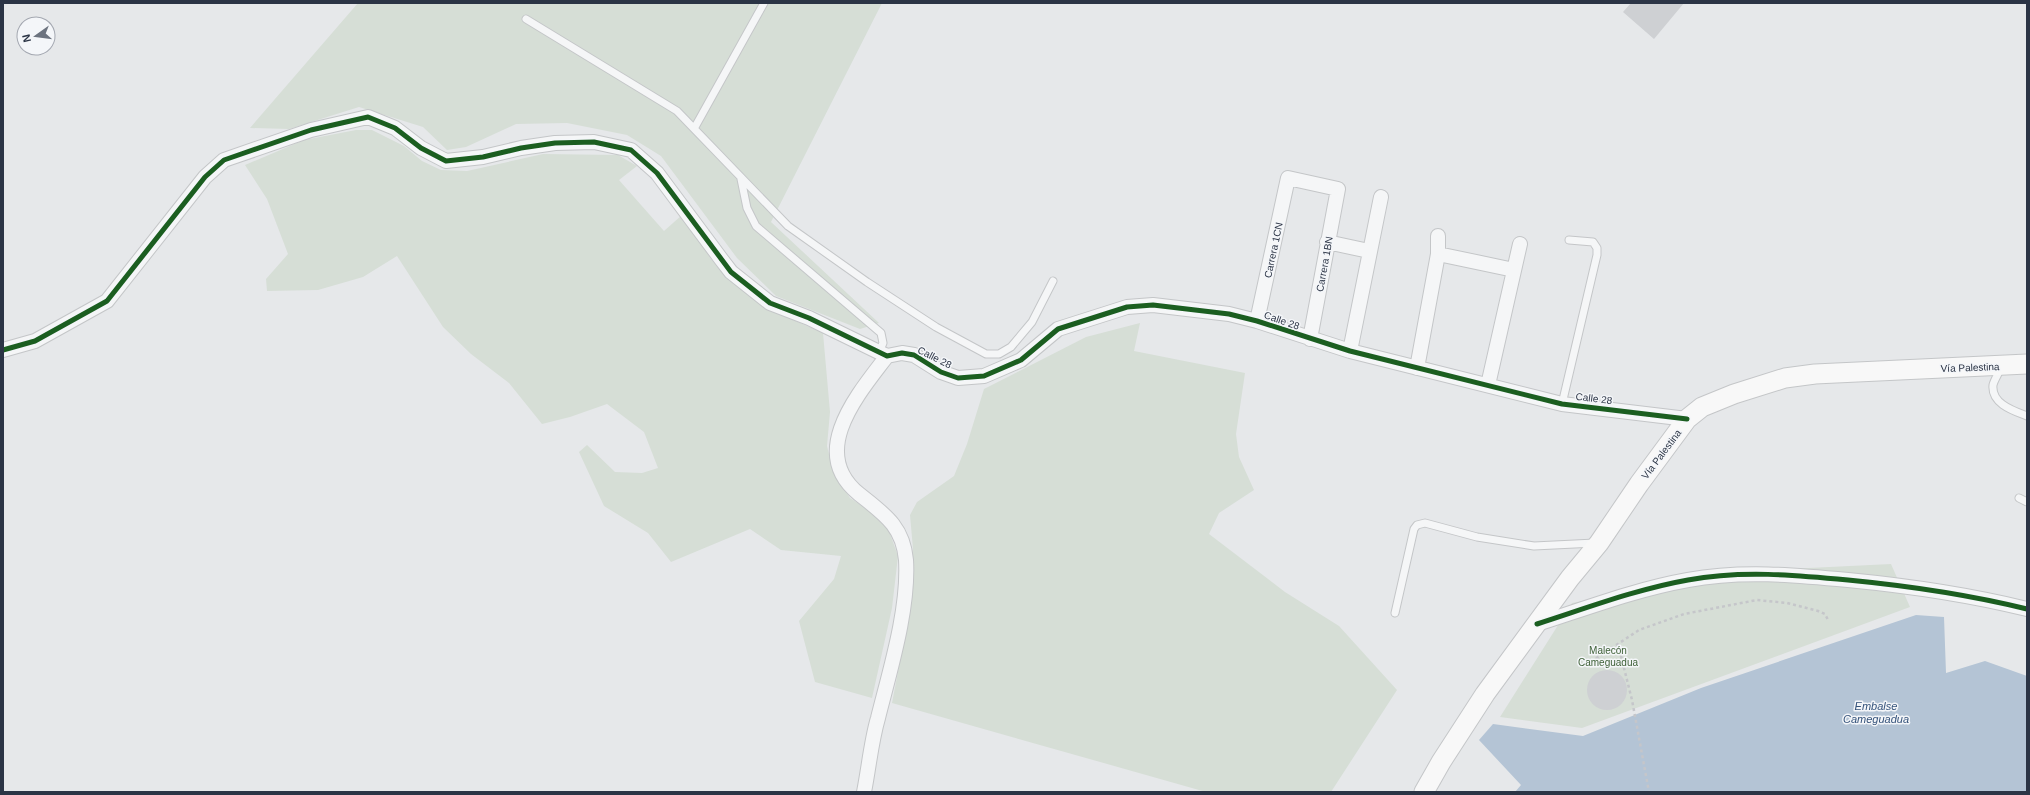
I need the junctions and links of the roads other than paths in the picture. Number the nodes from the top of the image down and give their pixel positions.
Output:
1 (764, 3) edge
2 (526, 20) dead end
3 (694, 127) junction
4 (741, 178) junction
5 (1288, 178) joint
6 (1381, 197) dead end
7 (1438, 236) dead end
8 (1569, 240) dead end
9 (1327, 242) junction
10 (1520, 244) dead end
11 (1369, 251) junction
12 (1438, 254) junction
13 (1514, 270) junction
14 (1054, 281) dead end
15 (1257, 321) junction
16 (1310, 339) junction
17 (3, 350) edge
18 (1350, 351) junction
19 (883, 354) junction
20 (2027, 364) edge
21 (2002, 365) junction
22 (1417, 368) junction
23 (1488, 385) junction
24 (1562, 404) junction
25 (2027, 416) edge
26 (1687, 419) junction
27 (2019, 498) dead end
28 (2027, 502) edge
29 (1599, 543) junction
30 (2027, 609) edge
31 (1395, 613) dead end
32 (1537, 624) junction
33 (864, 792) edge
34 (1424, 792) edge

1 - 3 lane
2 - 3 lane
3 - 4 lane
4 - 14 lane
4 - 19 lane
5 - 9 street, Carrera 1BN
5 - 15 street, Carrera 1CN
6 - 11 street
7 - 12 street
8 - 24 lane
9 - 11 street
9 - 16 street, Carrera 1BN
10 - 13 street
11 - 18 street
12 - 13 street
12 - 22 street
13 - 23 street
15 - 16 street, Calle 28
15 - 19 street, Calle 28
16 - 18 street, Calle 28
17 - 19 street
18 - 22 street, Calle 28
19 - 33 street
20 - 21 main road, Vía Palestina
21 - 25 lane
21 - 26 main road, Vía Palestina
22 - 23 street, Calle 28
23 - 24 street, Calle 28
24 - 26 street, Calle 28
26 - 29 main road, Vía Palestina
27 - 28 lane
29 - 31 lane
29 - 32 main road, Vía Palestina
30 - 32 street
32 - 34 main road, Vía Palestina

